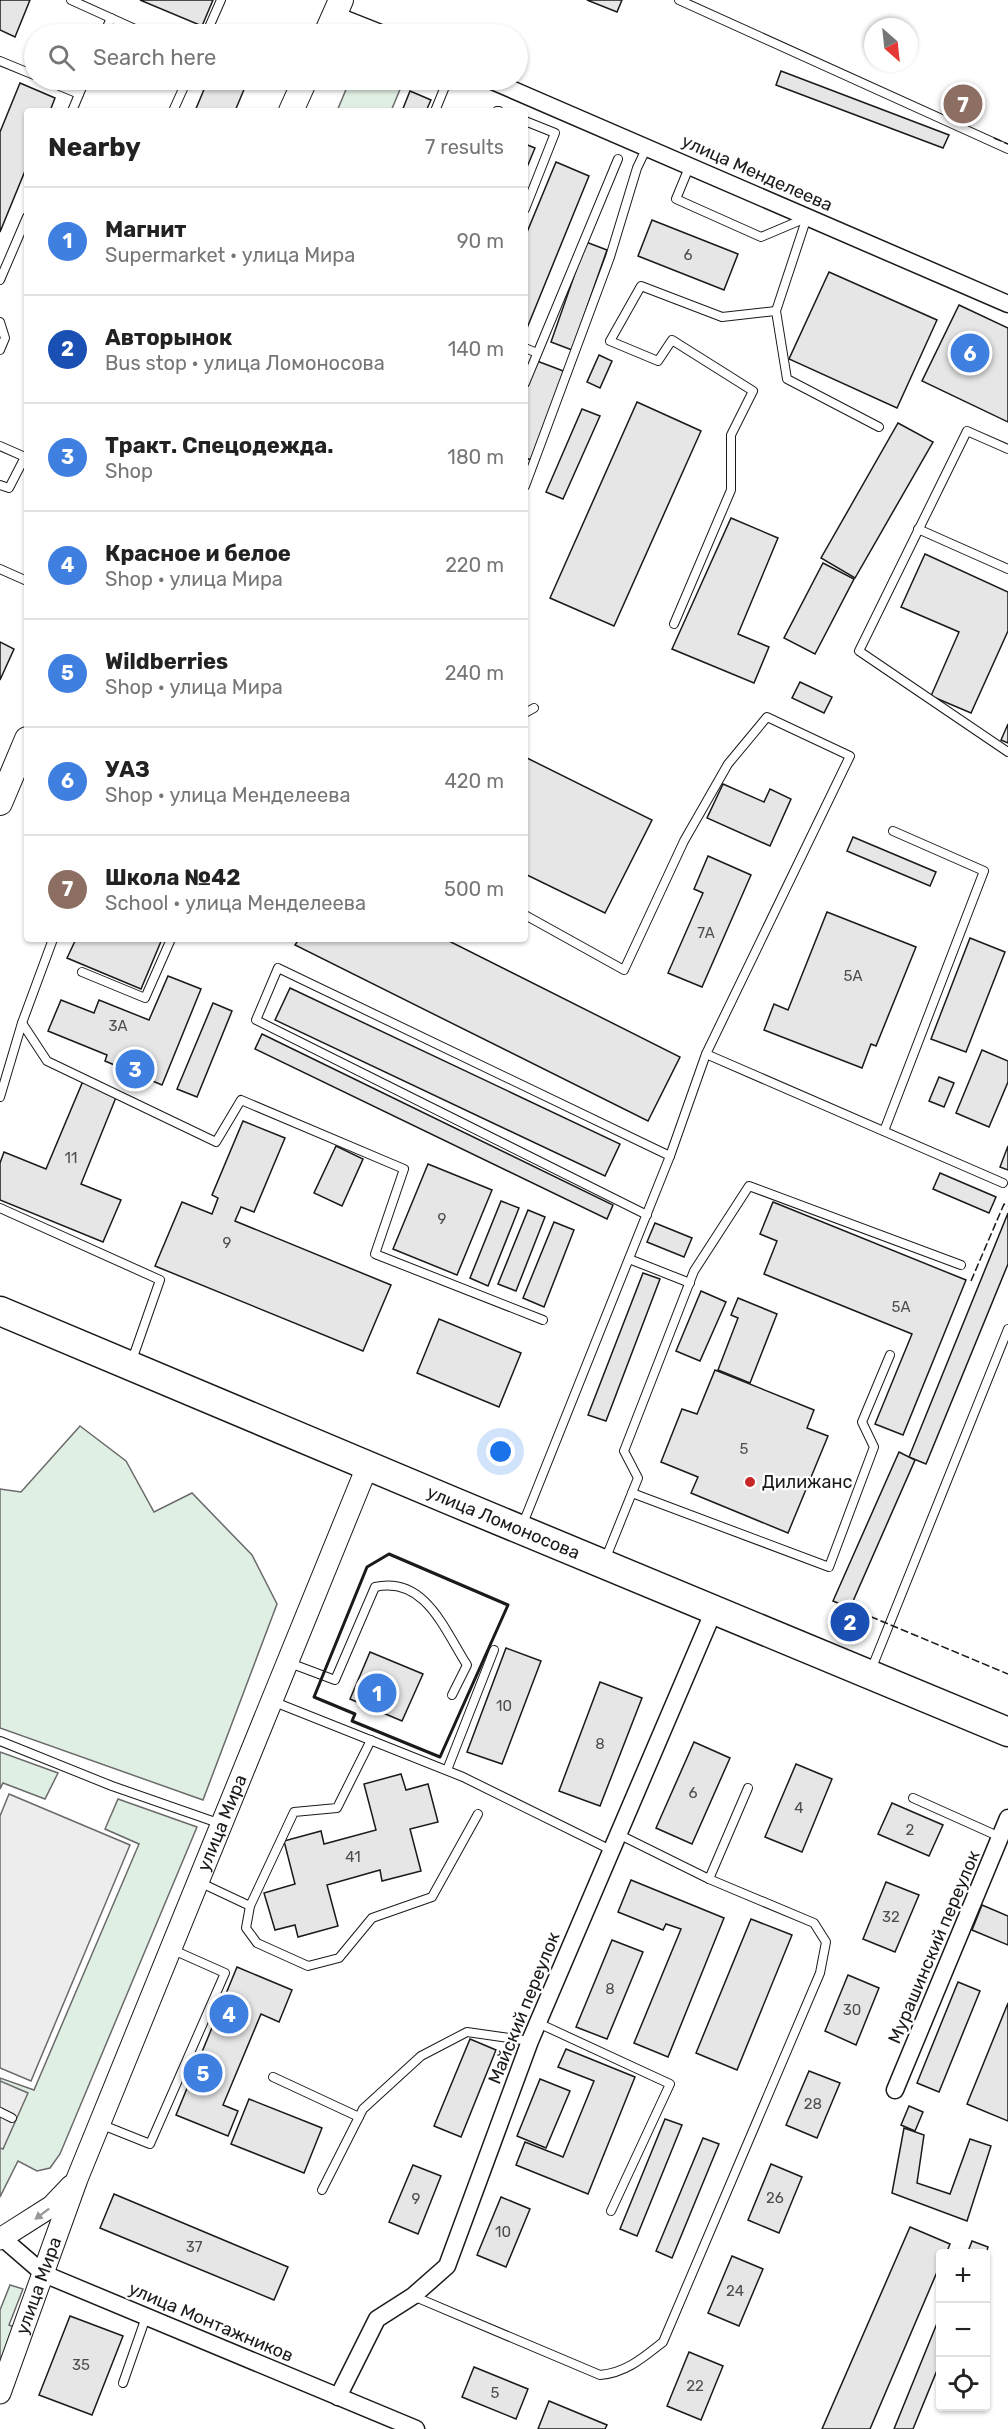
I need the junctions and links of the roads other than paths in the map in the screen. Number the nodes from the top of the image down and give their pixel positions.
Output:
1 (71, 0) edge
2 (221, 0) edge
3 (679, 0) edge
4 (334, 16) edge
5 (111, 18) junction
6 (108, 24) edge
7 (124, 24) edge
8 (210, 24) edge
9 (356, 24) edge
10 (0, 61) edge
11 (24, 71) edge
12 (69, 90) edge
13 (81, 90) edge
14 (182, 90) edge
15 (300, 90) edge
16 (444, 90) edge
17 (514, 90) edge
18 (79, 94) junction
19 (73, 108) edge
20 (174, 108) edge
21 (292, 108) edge
22 (436, 108) edge
23 (528, 122) edge
24 (648, 147) junction
25 (1008, 149) edge
26 (618, 159) dead end
27 (690, 165) junction
28 (528, 201) edge
29 (807, 217) junction
30 (24, 224) edge
31 (0, 280) edge
32 (1008, 304) edge
33 (776, 311) junction
34 (0, 322) edge
35 (528, 349) edge
36 (0, 350) edge
37 (537, 353) junction
38 (528, 376) edge
39 (879, 427) dead end
40 (0, 446) edge
41 (1008, 449) edge
42 (24, 454) edge
43 (24, 459) edge
44 (528, 478) edge
45 (0, 484) edge
46 (918, 530) junction
47 (0, 569) edge
48 (1008, 569) edge
49 (24, 580) edge
50 (674, 624) dead end
51 (534, 708) dead end
52 (528, 711) edge
53 (24, 744) edge
54 (1008, 752) edge
55 (0, 803) edge
56 (893, 831) dead end
57 (528, 917) edge
58 (52, 942) edge
59 (170, 942) edge
60 (82, 972) dead end
61 (22, 1023) junction
62 (706, 1054) junction
63 (0, 1097) edge
64 (884, 1131) junction
65 (670, 1156) junction
66 (1003, 1183) dead end
67 (0, 1208) edge
68 (647, 1215) junction
69 (629, 1259) junction
70 (961, 1265) dead end
71 (690, 1283) junction
72 (0, 1311) edge
73 (543, 1320) dead end
74 (1008, 1329) edge
75 (890, 1355) dead end
76 (129, 1366) junction
77 (367, 1467) junction
78 (632, 1493) junction
79 (520, 1529) junction
80 (604, 1563) junction
81 (715, 1608) junction
82 (494, 1650) dead end
83 (287, 1661) junction
84 (870, 1674) junction
85 (452, 1695) dead end
86 (272, 1701) junction
87 (1007, 1730) edge
88 (371, 1740) junction
89 (0, 1741) edge
90 (447, 1770) junction
91 (748, 1788) dead end
92 (913, 1798) dead end
93 (478, 1814) dead end
94 (1008, 1818) edge
95 (222, 1824) junction
96 (618, 1834) junction
97 (1000, 1837) junction
98 (611, 1850) junction
99 (709, 1879) junction
100 (198, 1881) junction
101 (250, 1906) junction
102 (171, 1949) junction
103 (538, 2023) junction
104 (530, 2041) junction
105 (273, 2077) dead end
106 (895, 2090) dead end
107 (0, 2112) edge
108 (359, 2117) junction
109 (12, 2118) dead end
110 (100, 2124) junction
111 (77, 2179) junction
112 (322, 2190) dead end
113 (611, 2211) dead end
114 (1, 2238) edge
115 (44, 2274) junction
116 (413, 2296) junction
117 (147, 2317) junction
118 (123, 2383) dead end
119 (0, 2394) edge
120 (338, 2397) junction
121 (416, 2429) edge

1 - 5 lane
2 - 8 lane
3 - 25 lane
4 - 9 street
5 - 6 lane
5 - 7 lane
10 - 11 lane
12 - 18 lane
13 - 18 lane
14 - 20 lane
15 - 21 main road
16 - 22 lane
17 - 24 street, улица Менделеева
18 - 19 lane
23 - 28 lane
24 - 27 street, улица Менделеева
24 - 44 lane
26 - 37 lane
27 - 29 street, улица Менделеева
27 - 29 lane
29 - 32 street, улица Менделеева
29 - 33 lane
30 - 31 lane
33 - 39 lane
33 - 50 lane
34 - 36 lane
35 - 37 lane
37 - 38 lane
40 - 42 lane
41 - 46 lane
43 - 45 lane
46 - 48 lane
46 - 54 lane
47 - 49 lane
51 - 52 lane
53 - 55 main road
56 - 64 lane
57 - 62 lane
58 - 61 lane
59 - 60 lane
61 - 63 lane
61 - 73 lane
62 - 64 lane
62 - 65 lane
64 - 66 lane
65 - 68 lane
65 - 68 lane
67 - 76 lane
68 - 69 lane
69 - 71 lane
69 - 79 lane
70 - 71 lane
71 - 78 lane
72 - 76 highway, улица Ломоносова
74 - 84 lane
75 - 78 lane
76 - 77 highway, улица Ломоносова
77 - 79 highway, улица Ломоносова
77 - 83 street, улица Мира
78 - 80 lane
79 - 80 highway, улица Ломоносова
80 - 81 highway, улица Ломоносова
81 - 84 highway, улица Ломоносова
81 - 96 street, Майский переулок
82 - 90 lane
83 - 85 lane
83 - 86 street, улица Мира
84 - 87 highway, улица Ломоносова
86 - 88 lane
86 - 95 street, улица Мира
88 - 90 lane
88 - 101 lane
89 - 95 lane
90 - 98 lane
91 - 99 lane
92 - 97 lane
93 - 101 lane
94 - 97 street, Мурашинский переулок
95 - 100 street, улица Мира
96 - 98 street, Майский переулок
96 - 99 lane
97 - 106 street, Мурашинский переулок
98 - 103 street, Майский переулок
99 - 116 lane
100 - 101 lane
100 - 102 street, улица Мира
102 - 110 street, улица Мира
102 - 110 lane
103 - 104 street, Майский переулок
103 - 113 lane
104 - 108 lane
104 - 116 street, Майский переулок
105 - 108 lane
107 - 109 lane
108 - 112 lane
110 - 111 street, улица Мира
111 -> 114 street, улица Мира
111 - 115 street, улица Мира
114 - 115 street, улица Монтажников
115 - 117 street, улица Монтажников
115 - 119 street, улица Мира
116 - 120 street, Майский переулок
117 - 118 lane
117 - 120 street, улица Монтажников
120 - 121 street, улица Монтажников

